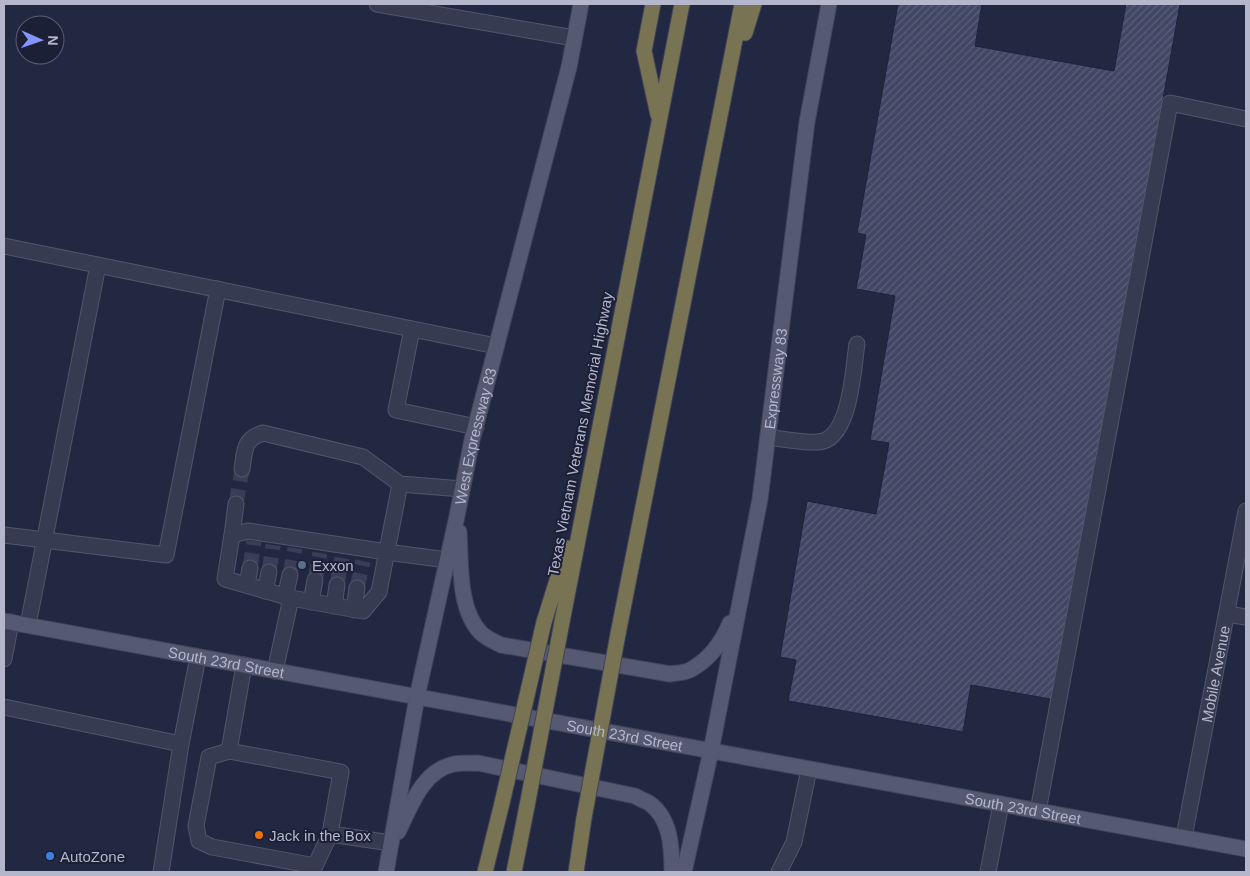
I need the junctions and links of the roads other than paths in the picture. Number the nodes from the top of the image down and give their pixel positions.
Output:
1 (378, 4) edge
2 (581, 4) edge
3 (653, 4) edge
4 (682, 4) edge
5 (742, 4) edge
6 (754, 4) edge
7 (829, 4) edge
8 (574, 38) junction
9 (723, 104) junction
10 (1246, 119) edge
11 (659, 122) junction
12 (4, 246) edge
13 (98, 265) junction
14 (218, 290) junction
15 (412, 329) junction
16 (857, 344) dead end
17 (496, 346) junction
18 (476, 427) junction
19 (768, 437) junction
20 (242, 469) tunnel mouth
21 (588, 482) junction
22 (400, 484) junction
23 (462, 489) junction
24 (236, 504) tunnel mouth
25 (1246, 511) edge
26 (457, 516) junction
27 (4, 535) edge
28 (232, 535) junction
29 (45, 541) junction
30 (387, 552) junction
31 (447, 560) junction
32 (250, 568) tunnel mouth
33 (269, 572) tunnel mouth
34 (290, 576) tunnel mouth
35 (315, 580) tunnel mouth
36 (247, 585) junction
37 (337, 585) tunnel mouth
38 (357, 588) tunnel mouth
39 (265, 590) junction
40 (288, 598) junction
41 (311, 602) junction
42 (740, 603) junction
43 (334, 606) junction
44 (354, 610) junction
45 (1226, 614) junction
46 (1246, 617) edge
47 (7, 622) edge
48 (28, 625) junction
49 (198, 656) junction
50 (4, 659) edge
51 (244, 665) junction
52 (275, 671) junction
53 (417, 697) junction
54 (4, 707) edge
55 (182, 744) junction
56 (229, 751) junction
57 (711, 751) junction
58 (810, 769) junction
59 (1001, 804) junction
60 (1038, 810) junction
61 (330, 834) junction
62 (1184, 838) junction
63 (390, 847) junction
64 (1246, 849) edge
65 (160, 872) edge
66 (386, 872) edge
67 (484, 872) edge
68 (514, 872) edge
69 (576, 872) edge
70 (672, 872) edge
71 (684, 872) edge
72 (779, 872) edge
73 (988, 872) edge

1 - 8 street
2 - 8 main road, West Expressway 83
3 - 11 highway
4 - 11 highway, Texas Vietnam Veterans Memorial Highway
5 - 9 highway
6 - 9 highway
7 - 19 main road, Expressway 83
8 - 17 main road, West Expressway 83
9 - 69 highway, bridge
10 - 60 street
11 - 21 highway, Texas Vietnam Veterans Memorial Highway
12 - 13 street
13 - 14 street
13 - 29 street
14 - 15 street
14 - 29 street
15 - 17 street
15 - 18 street
16 - 19 street
17 - 18 main road, West Expressway 83
18 - 23 main road, West Expressway 83
19 - 42 main road, Expressway 83
20 - 22 street
21 - 67 highway, bridge
21 - 68 highway, Texas Vietnam Veterans Memorial Highway, bridge
22 - 23 street
22 - 30 street
23 - 26 main road, West Expressway 83
24 - 28 street
25 - 45 street, Mobile Avenue
26 - 31 main road, West Expressway 83
26 - 42 main road
27 - 29 street
28 - 30 street
28 - 36 street
29 - 48 street
30 - 31 street
30 - 44 street
31 - 53 main road, West Expressway 83
32 - 36 street
33 - 39 street
34 - 40 street
35 - 41 street
36 - 39 street
37 - 43 street
38 - 44 street
39 - 40 street
40 - 41 street
40 - 52 street
41 - 43 street
42 - 57 main road, Expressway 83
43 - 44 street
45 - 46 street
45 - 62 street, Mobile Avenue
47 - 48 main road, South 23rd Street
47 - 50 street
48 - 49 main road, South 23rd Street
49 - 51 main road, South 23rd Street
49 - 55 street
51 - 52 main road, South 23rd Street
51 - 56 street
52 - 53 main road, South 23rd Street
53 - 57 main road, South 23rd Street
53 - 63 main road, West Expressway 83
54 - 55 street
55 - 65 street
56 - 61 street
56 - 61 street
57 - 58 main road, South 23rd Street
57 - 71 main road, Expressway 83
58 - 59 main road, South 23rd Street
58 - 72 street
59 - 60 main road, South 23rd Street
59 - 73 street
60 - 62 main road, South 23rd Street
61 - 63 street
62 - 64 main road, South 23rd Street
63 - 66 main road, West Expressway 83
63 - 70 main road

